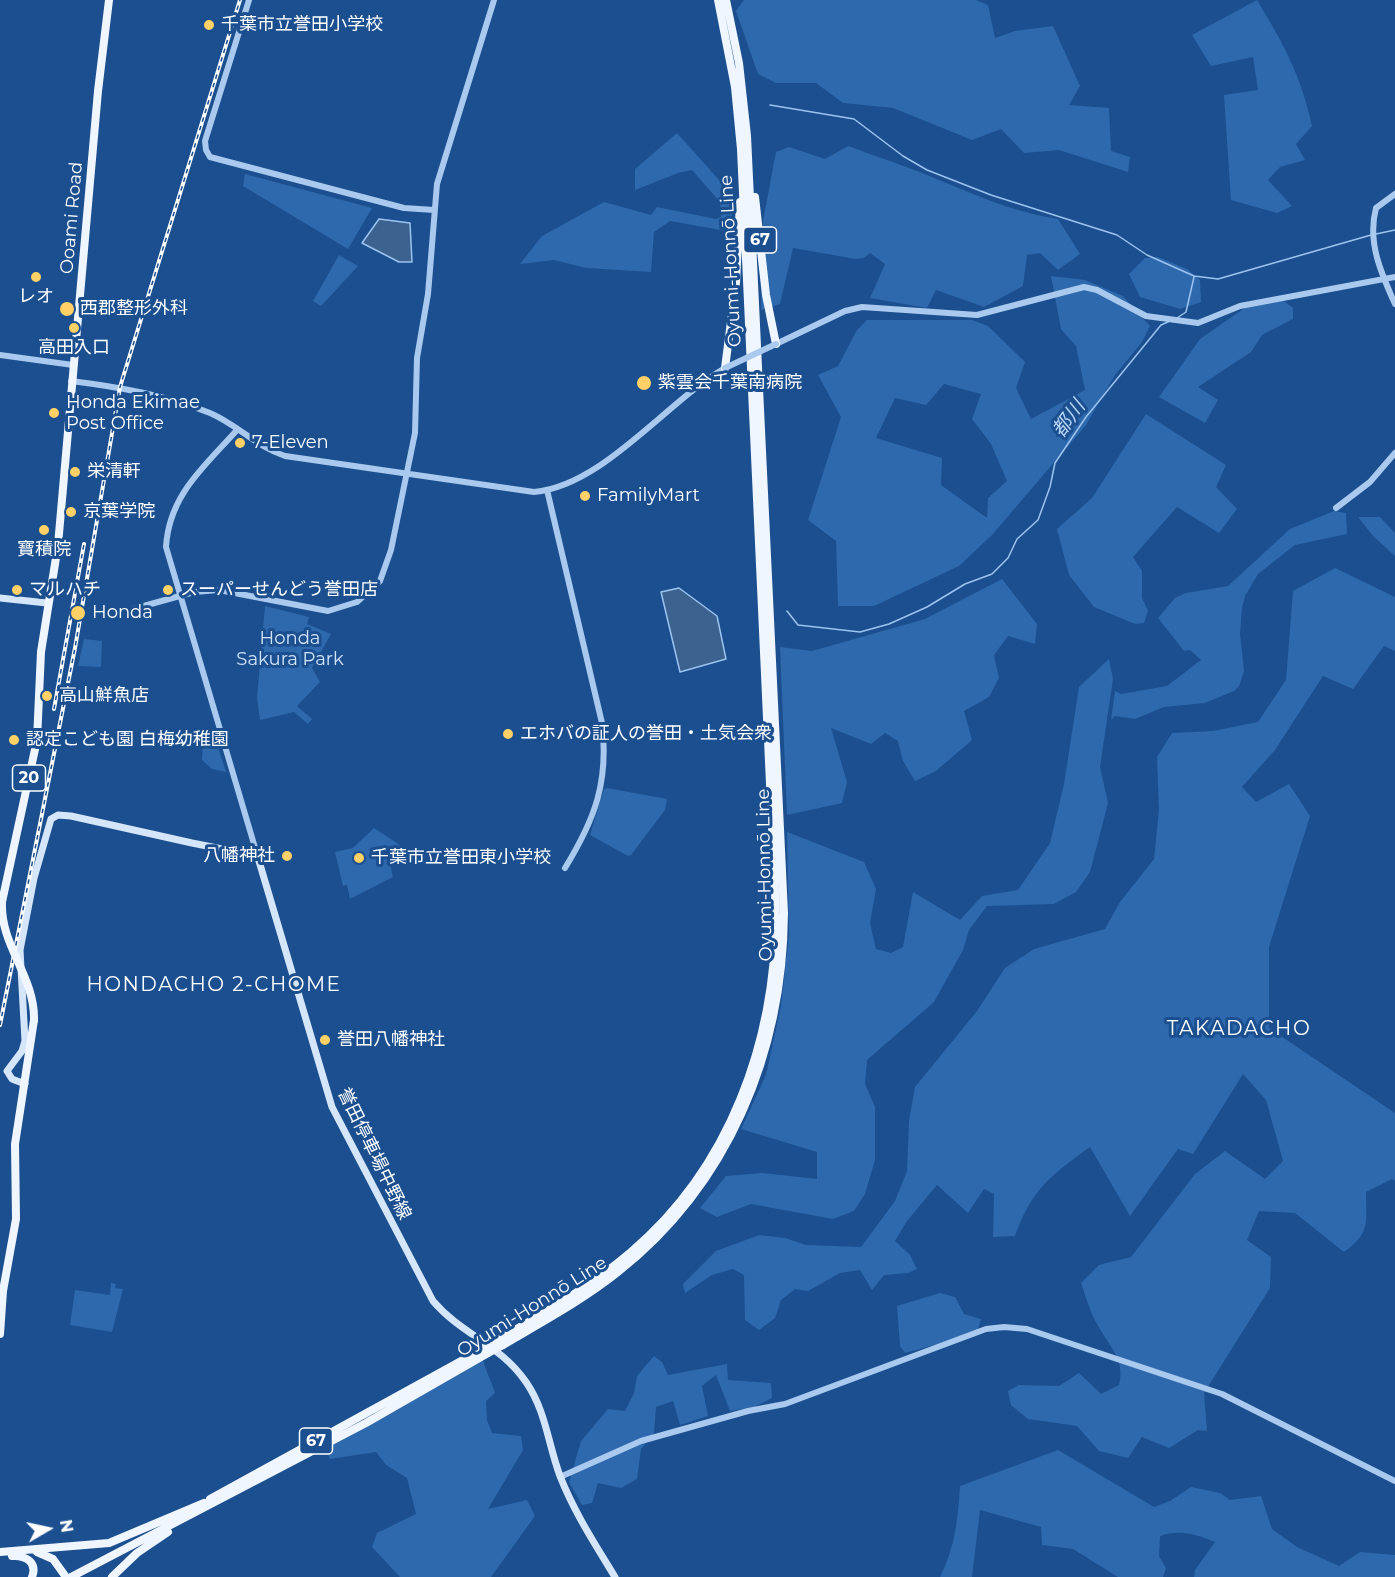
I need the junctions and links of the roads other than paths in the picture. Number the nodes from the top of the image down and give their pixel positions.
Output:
1 (109, 0) edge
2 (249, 0) edge
3 (494, 0) edge
4 (718, 0) edge
5 (726, 0) edge
6 (747, 136) junction
7 (743, 190) junction
8 (1395, 194) edge
9 (434, 210) junction
10 (1395, 277) edge
11 (1383, 278) junction
12 (1395, 304) edge
13 (776, 344) junction
14 (0, 354) edge
15 (73, 366) junction
16 (725, 368) junction
17 (71, 381) junction
18 (237, 430) junction
19 (1395, 453) edge
20 (406, 475) junction
21 (547, 490) junction
22 (1336, 507) dead end
23 (180, 596) junction
24 (0, 598) edge
25 (47, 603) junction
26 (133, 609) dead end
27 (256, 851) junction
28 (565, 868) dead end
29 (25, 1084) junction
30 (0, 1334) edge
31 (500, 1342) junction
32 (560, 1477) junction
33 (1395, 1481) edge
34 (206, 1505) junction
35 (33, 1550) junction
36 (0, 1552) edge
37 (0, 1557) edge
38 (70, 1576) edge
39 (32, 1577) edge
40 (112, 1577) edge
41 (615, 1577) edge

1 - 15 main road, Ooami Road / 20
2 - 9 street
3 - 9 street
4 - 7 main road, Oyumi-Honnō Line / 67
5 - 6 main road, Oyumi-Honnō Line / 67
6 - 13 main road, 67
6 - 31 main road, Oyumi-Honnō Line / 67
7 - 16 main road, 67
7 - 31 main road, Oyumi-Honnō Line / 67
8 - 11 street
9 - 20 street
10 - 11 street
11 - 12 street
11 - 13 street
13 - 16 street, bridge
14 - 15 street
15 - 17 main road, Ooami Road / 20
16 - 21 street
17 - 18 street
17 - 25 main road, Ooami Road / 20
18 - 20 street
18 - 23 street
19 - 22 street
20 - 21 street
20 - 23 street
21 - 28 street
23 - 26 street
23 - 27 street
24 - 25 main road
25 - 29 main road, 20, bridge
27 - 29 main road
27 - 32 main road, 誉田停車場中野線
29 - 30 main road, 20
31 - 34 main road, Oyumi-Honnō Line / 67, bridge
32 - 33 street
32 - 41 main road, 誉田停車場中野線
34 - 35 main road, 67
34 - 38 main road, Oyumi-Honnō Line / 67
34 - 40 main road, 67
35 - 36 main road, 67
35 - 38 main road, 67
37 - 39 main road

